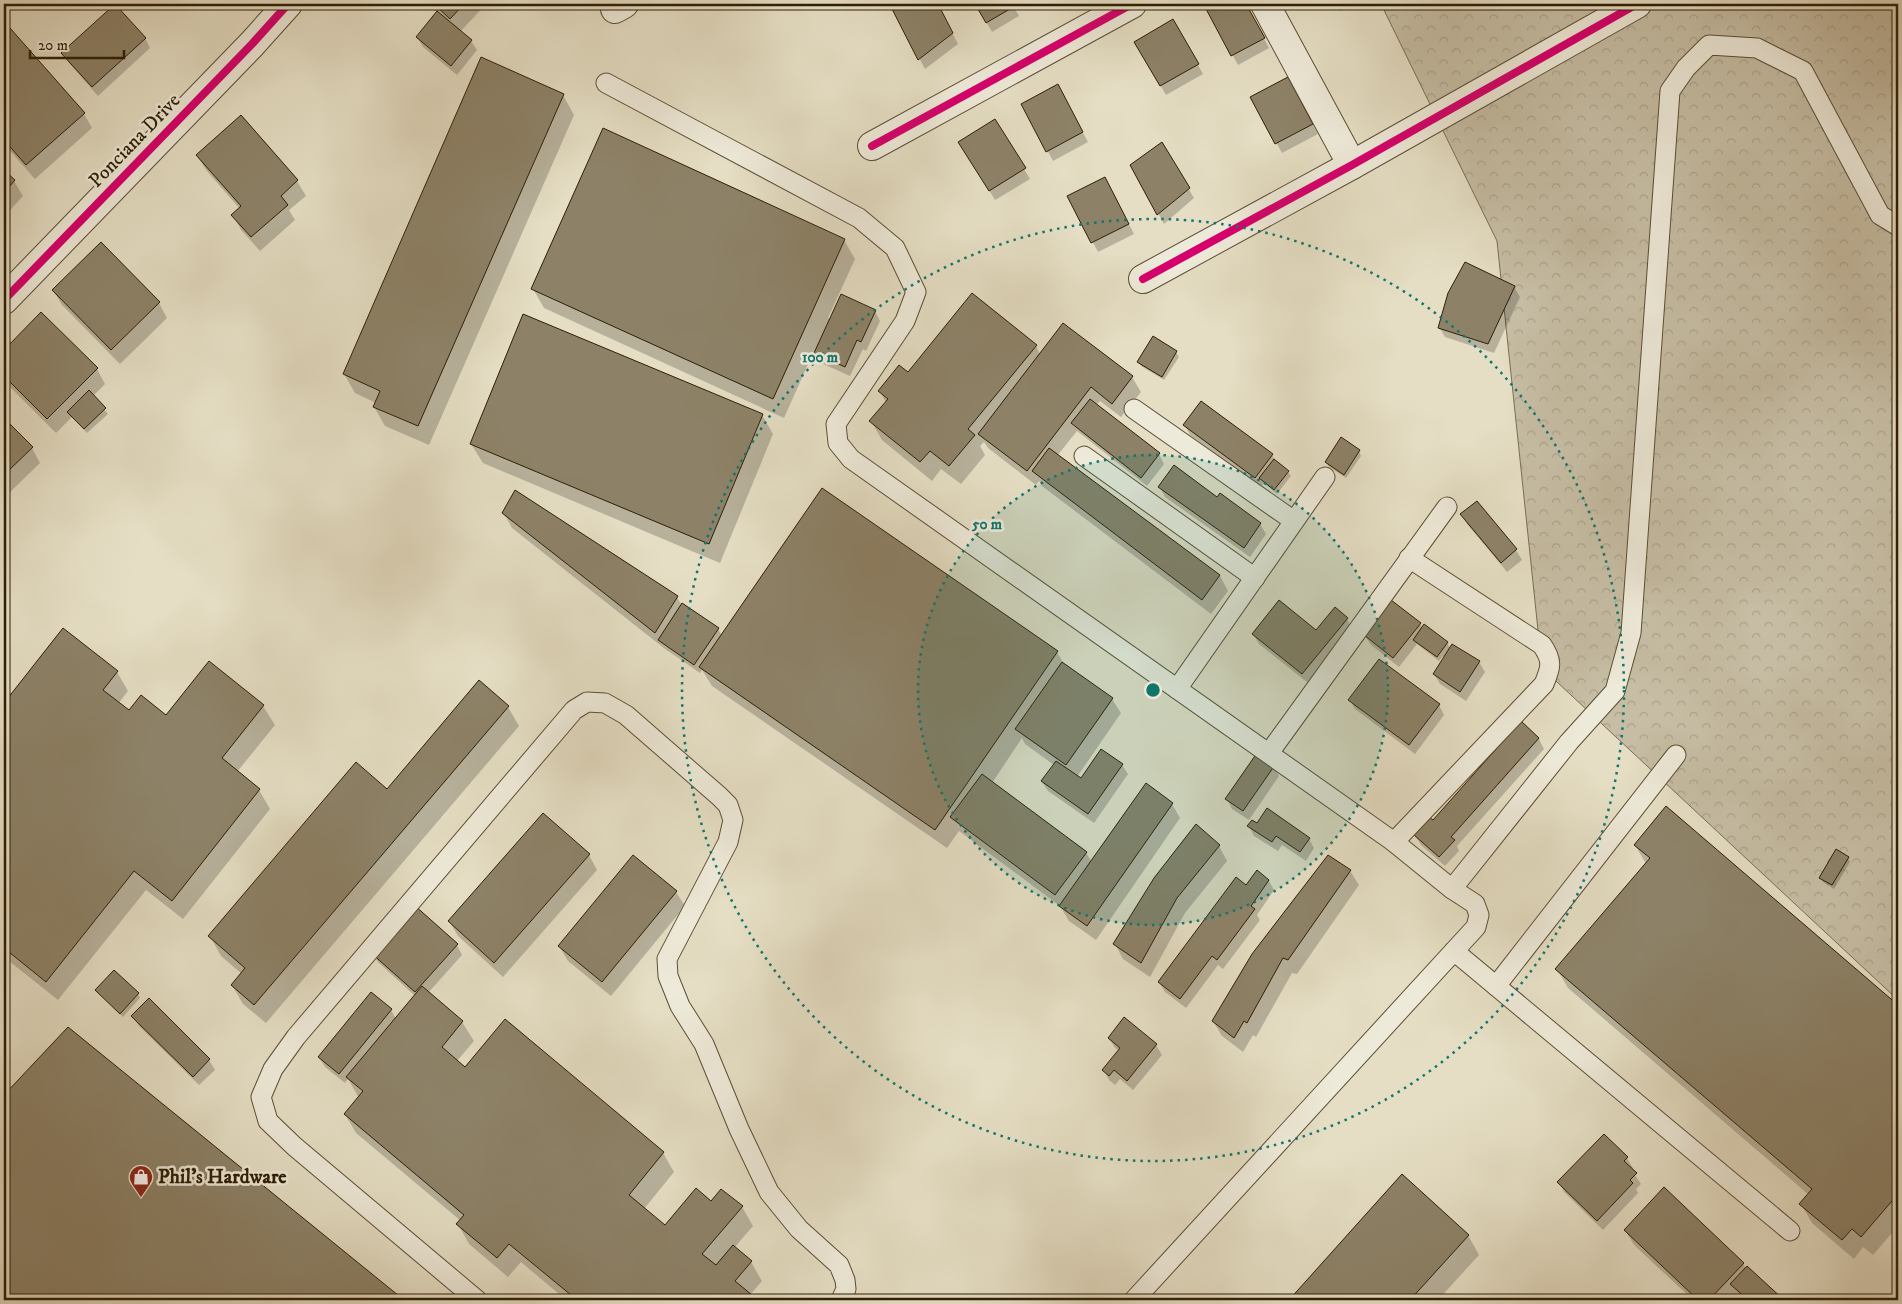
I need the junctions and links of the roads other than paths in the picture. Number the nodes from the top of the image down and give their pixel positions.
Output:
1 (288, 4) edge
2 (1132, 4) edge
3 (1265, 4) edge
4 (1637, 4) edge
5 (606, 84) dead end
6 (872, 146) dead end
7 (1352, 165) junction
8 (1898, 226) edge
9 (1143, 279) dead end
10 (4, 300) edge
11 (1134, 409) dead end
12 (1084, 456) dead end
13 (1325, 477) dead end
14 (1447, 506) dead end
15 (1294, 521) junction
16 (1409, 558) junction
17 (1255, 578) junction
18 (1177, 689) junction
19 (1269, 753) junction
20 (1676, 755) dead end
21 (1394, 842) junction
22 (1452, 888) junction
23 (1454, 951) junction
24 (1496, 986) junction
25 (1790, 1230) dead end
26 (477, 1300) edge
27 (841, 1300) edge
28 (1134, 1300) edge

1 - 10 street, Ponciana Drive
2 - 6 street
3 - 7 street
4 - 7 street
5 - 18 lane
7 - 9 street
8 - 22 lane
11 - 15 lane
12 - 17 lane
13 - 15 lane
14 - 16 lane
15 - 17 lane
16 - 19 lane
16 - 21 lane
17 - 18 lane
18 - 19 lane
19 - 21 lane
20 - 24 lane
21 - 22 lane
22 - 23 lane
23 - 24 lane
23 - 28 lane
24 - 25 lane
26 - 27 lane

